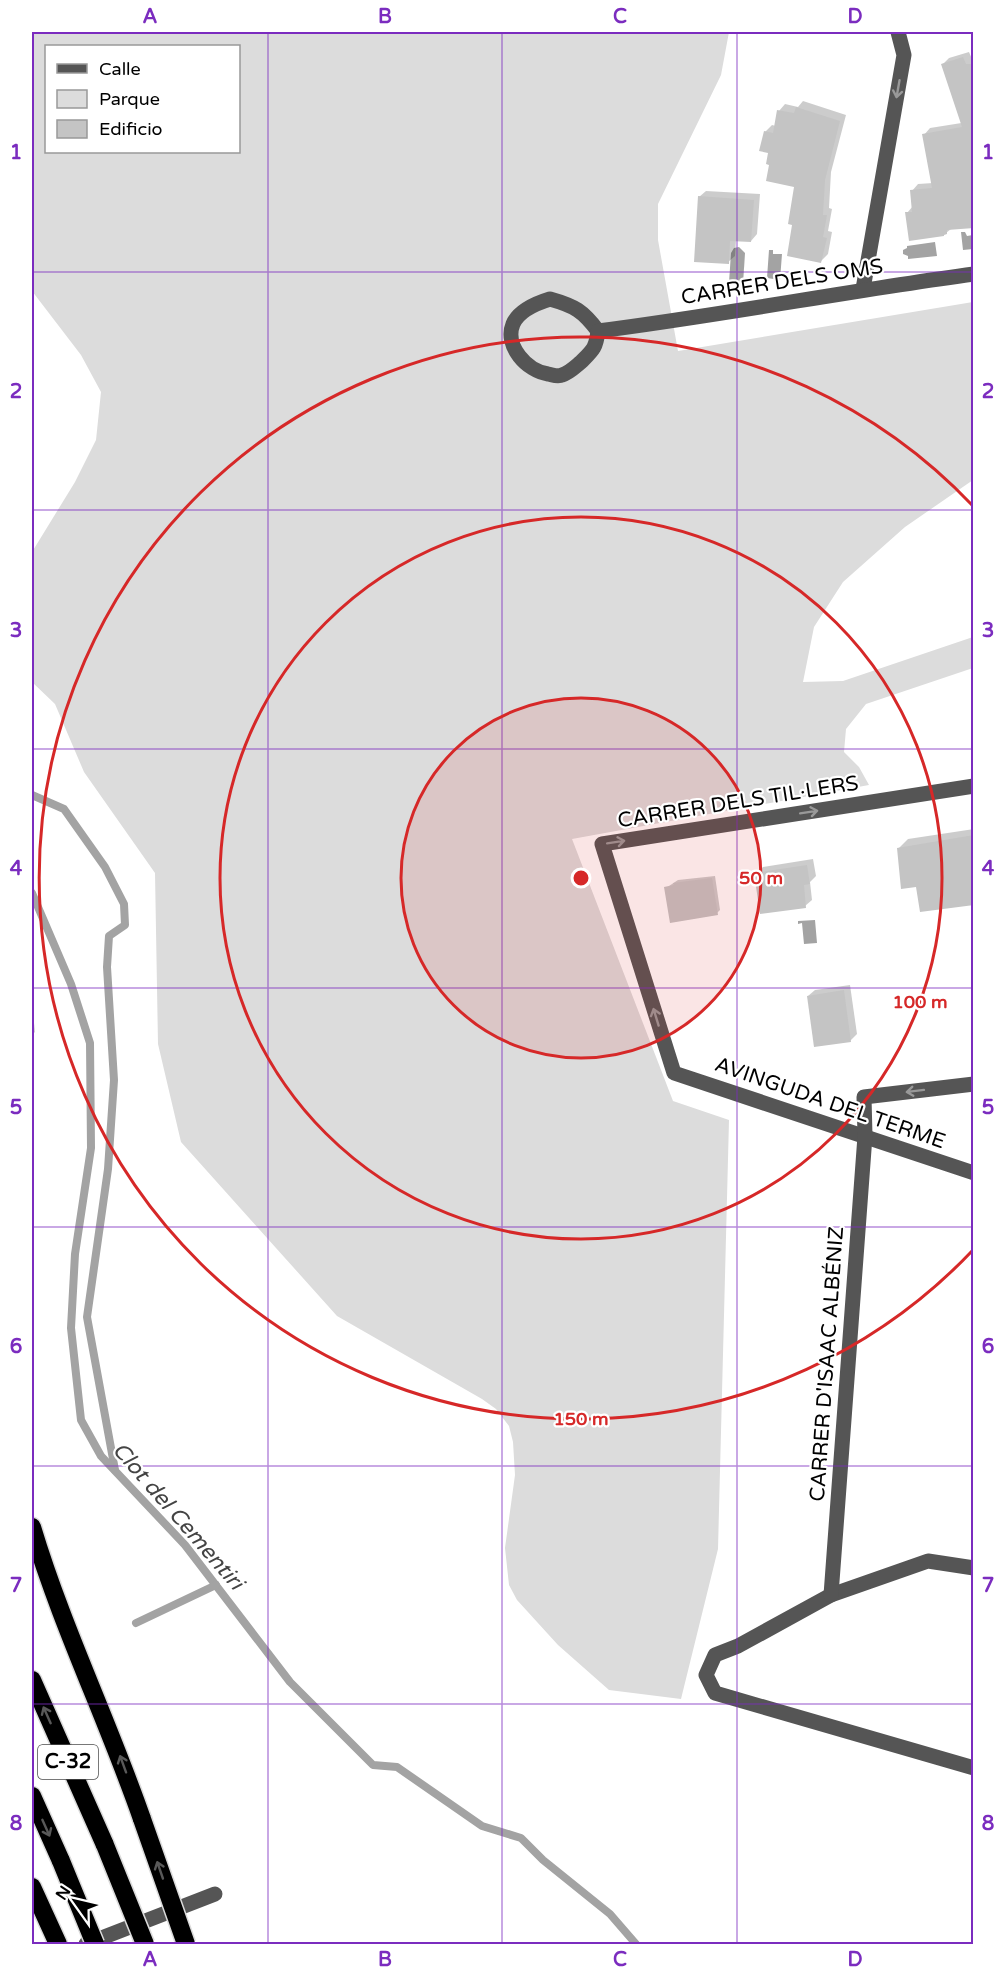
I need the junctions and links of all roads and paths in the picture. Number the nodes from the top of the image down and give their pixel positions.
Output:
1 (898, 32) edge
2 (974, 274) edge
3 (863, 289) junction
4 (598, 331) junction
5 (974, 786) edge
6 (674, 1073) joint
7 (974, 1084) edge
8 (865, 1136) junction
9 (974, 1173) edge
10 (32, 1527) edge
11 (974, 1568) edge
12 (831, 1594) junction
13 (32, 1680) edge
14 (974, 1768) edge
15 (32, 1796) edge
16 (32, 1887) edge
17 (215, 1894) dead end
18 (58, 1944) edge
19 (86, 1944) edge
20 (95, 1944) edge
21 (145, 1944) edge
22 (186, 1944) edge

1 -> 3 street
2 - 3 street, CARRER DELS OMS
3 - 4 street, CARRER DELS OMS
4 - 4 street
6 -> 5 street, CARRER DELS TIL·LERS
6 - 8 street, AVINGUDA DEL TERME
7 -> 8 street, CARRER D'ISAAC ALBÉNIZ
8 - 9 street, AVINGUDA DEL TERME
8 - 12 street, CARRER D'ISAAC ALBÉNIZ
22 -> 10 highway, bridge
11 - 12 street
12 - 14 street
21 -> 13 highway, C-32, bridge
15 -> 20 highway, C-32, bridge
16 - 18 highway
17 - 19 street

